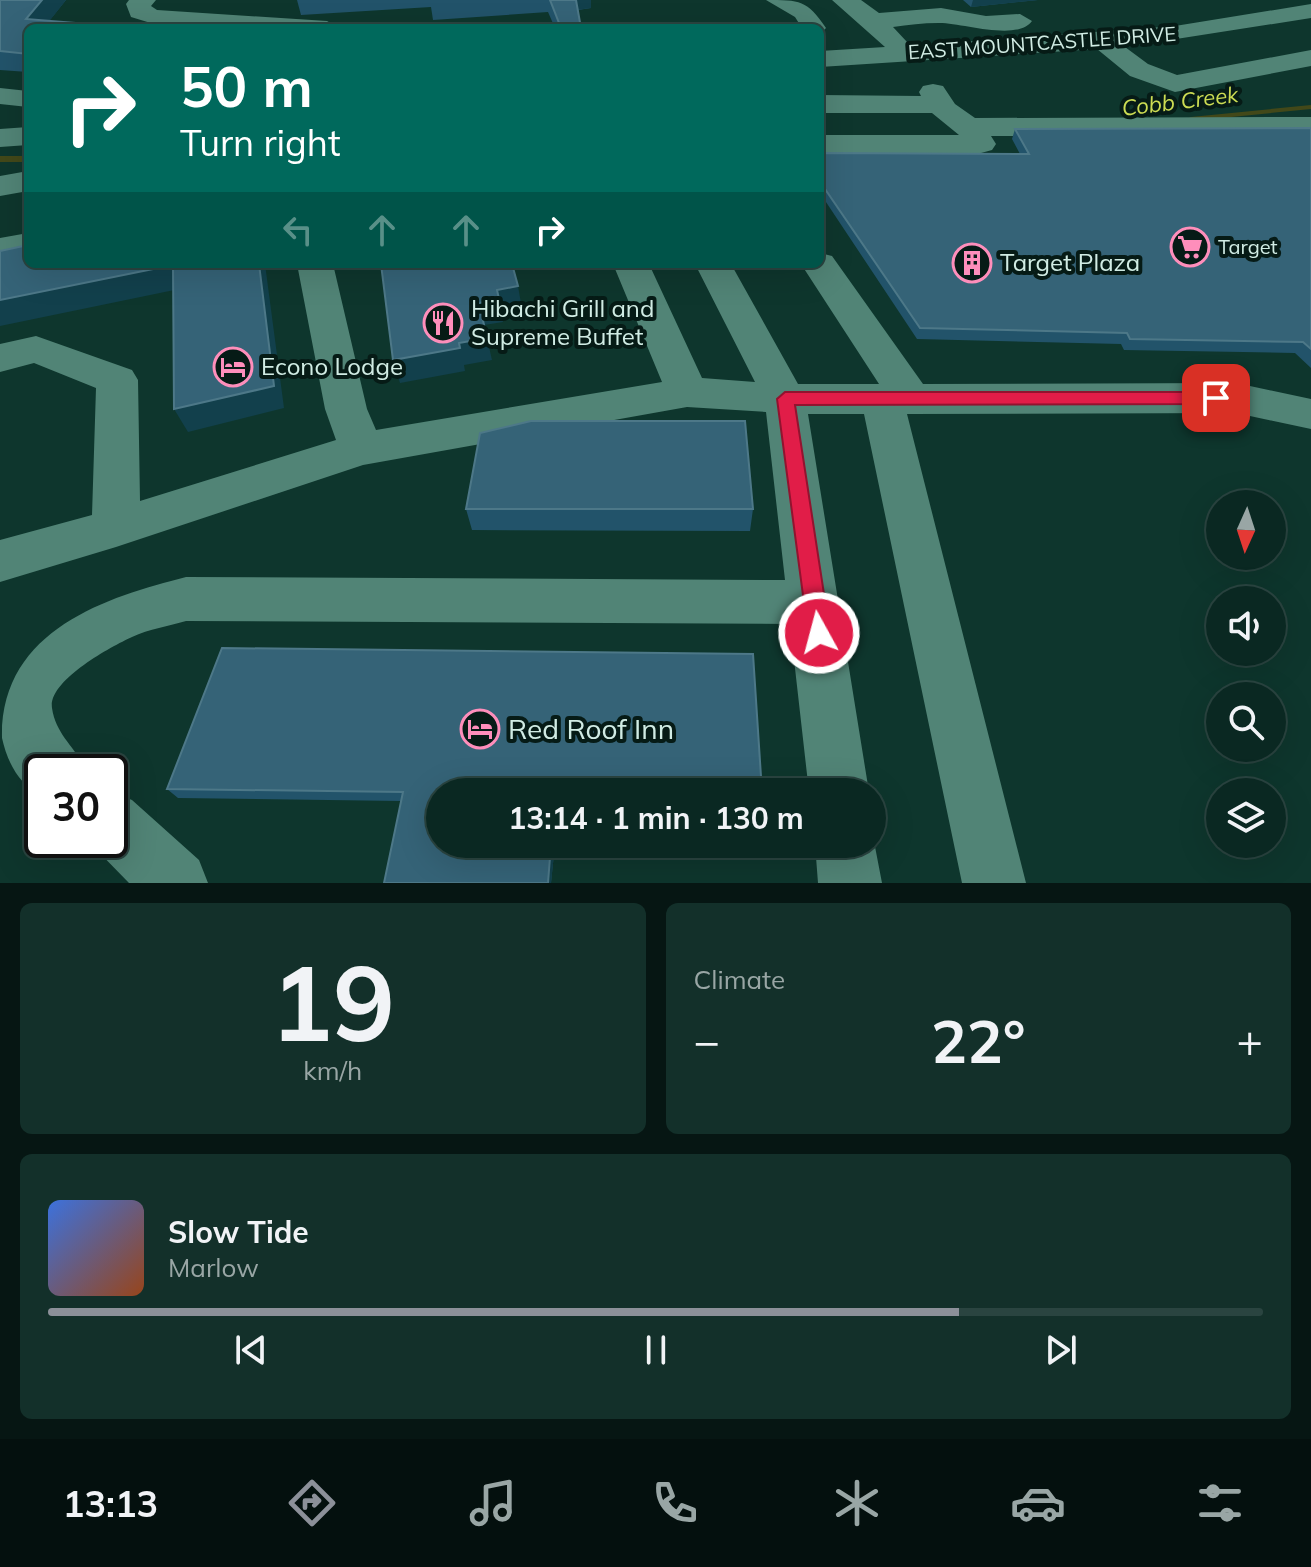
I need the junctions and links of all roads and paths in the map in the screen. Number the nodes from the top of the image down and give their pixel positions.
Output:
1 (144, 0) edge
2 (209, 0) edge
3 (778, 0) edge
4 (844, 0) edge
5 (905, 8) edge
6 (1311, 11) edge
7 (183, 18) junction
8 (1082, 18) dead end
9 (1042, 19) dead end
10 (874, 21) junction
11 (269, 24) edge
12 (812, 24) edge
13 (1108, 41) junction
14 (904, 54) junction
15 (1311, 58) edge
16 (824, 59) edge
17 (0, 96) edge
18 (24, 99) edge
19 (824, 104) edge
20 (1311, 126) edge
21 (972, 127) junction
22 (24, 136) edge
23 (0, 138) edge
24 (824, 144) edge
25 (24, 182) edge
26 (0, 186) edge
27 (24, 244) edge
28 (0, 249) edge
29 (316, 268) edge
30 (633, 268) edge
31 (715, 268) edge
32 (821, 268) edge
33 (0, 358) edge
34 (687, 392) junction
35 (896, 398) junction
36 (785, 399) junction
37 (1311, 414) edge
38 (361, 449) junction
39 (116, 528) junction
40 (0, 561) edge
41 (815, 602) junction
42 (37, 754) edge
43 (837, 778) edge
44 (128, 839) edge
45 (847, 858) edge
46 (176, 883) edge
47 (850, 883) edge
48 (994, 883) edge

1 - 7 street
2 - 7 street
3 - 12 street
4 - 10 street
5 - 9 street
5 - 10 street
6 - 13 street, EAST MOUNTCASTLE DRIVE
7 - 11 street
8 - 13 street
10 - 14 street
13 - 14 street, EAST MOUNTCASTLE DRIVE
13 - 15 street
14 - 16 street, EAST MOUNTCASTLE DRIVE
17 - 18 street
19 - 21 street
20 - 21 street
21 - 24 street
22 - 23 street
25 - 26 street
27 - 28 street
29 - 38 street
30 - 34 street
31 - 36 street
32 - 35 street
33 - 39 street
34 - 36 street
34 - 38 street
35 - 36 street
35 - 37 street
35 - 48 street
36 - 41 street
38 - 39 street
39 - 40 street
41 - 42 street
41 - 43 street
44 - 46 street
45 - 47 street

